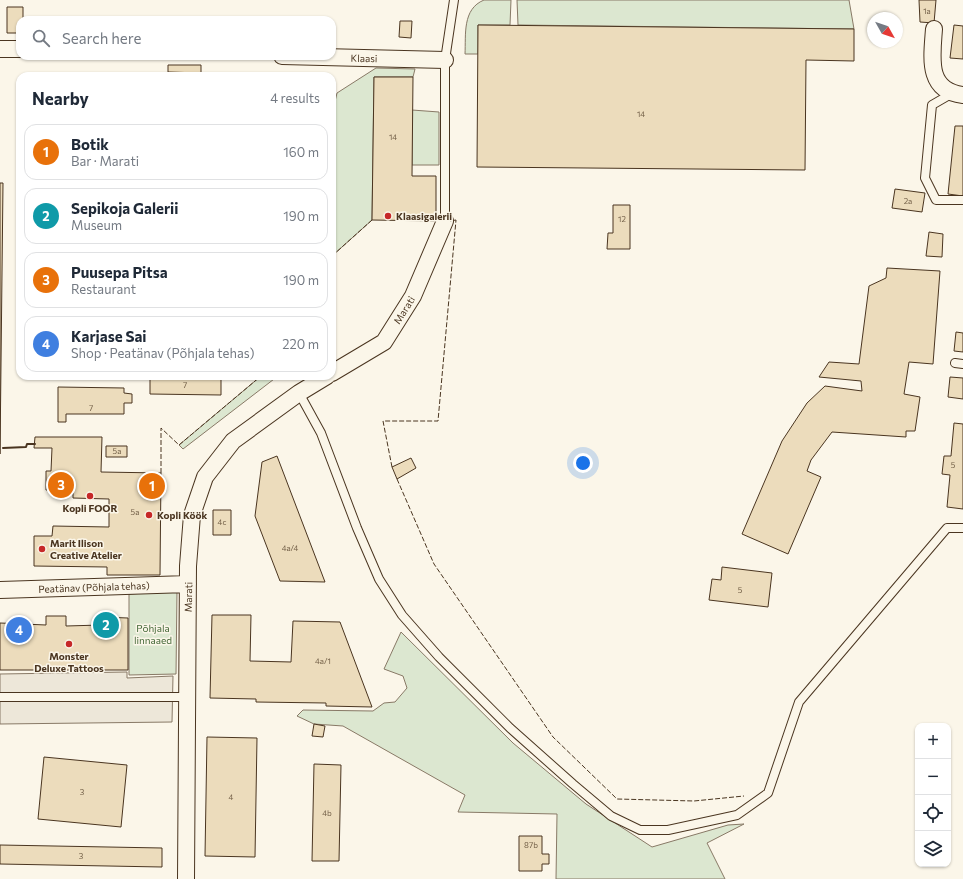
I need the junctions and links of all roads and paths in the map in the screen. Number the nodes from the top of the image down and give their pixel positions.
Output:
1 (454, 0) edge
2 (934, 29) dead end
3 (0, 49) edge
4 (16, 49) edge
5 (336, 57) edge
6 (445, 60) junction
7 (957, 94) edge
8 (963, 200) edge
9 (445, 221) joint
10 (336, 371) edge
11 (320, 380) edge
12 (298, 393) junction
13 (963, 528) edge
14 (188, 584) junction
15 (0, 590) edge
16 (0, 697) edge
17 (187, 697) junction
18 (186, 879) edge

1 - 6 lane
2 - 7 street
3 - 4 street
5 - 6 street, Klaasi
6 - 9 lane
7 - 8 lane
9 - 10 street, Marati
11 - 12 street, Marati
12 - 13 lane
12 - 14 street, Marati
14 - 15 street, Peatänav (Põhjala tehas)
14 - 17 street, Marati
16 - 17 lane
17 - 18 street, Marati

